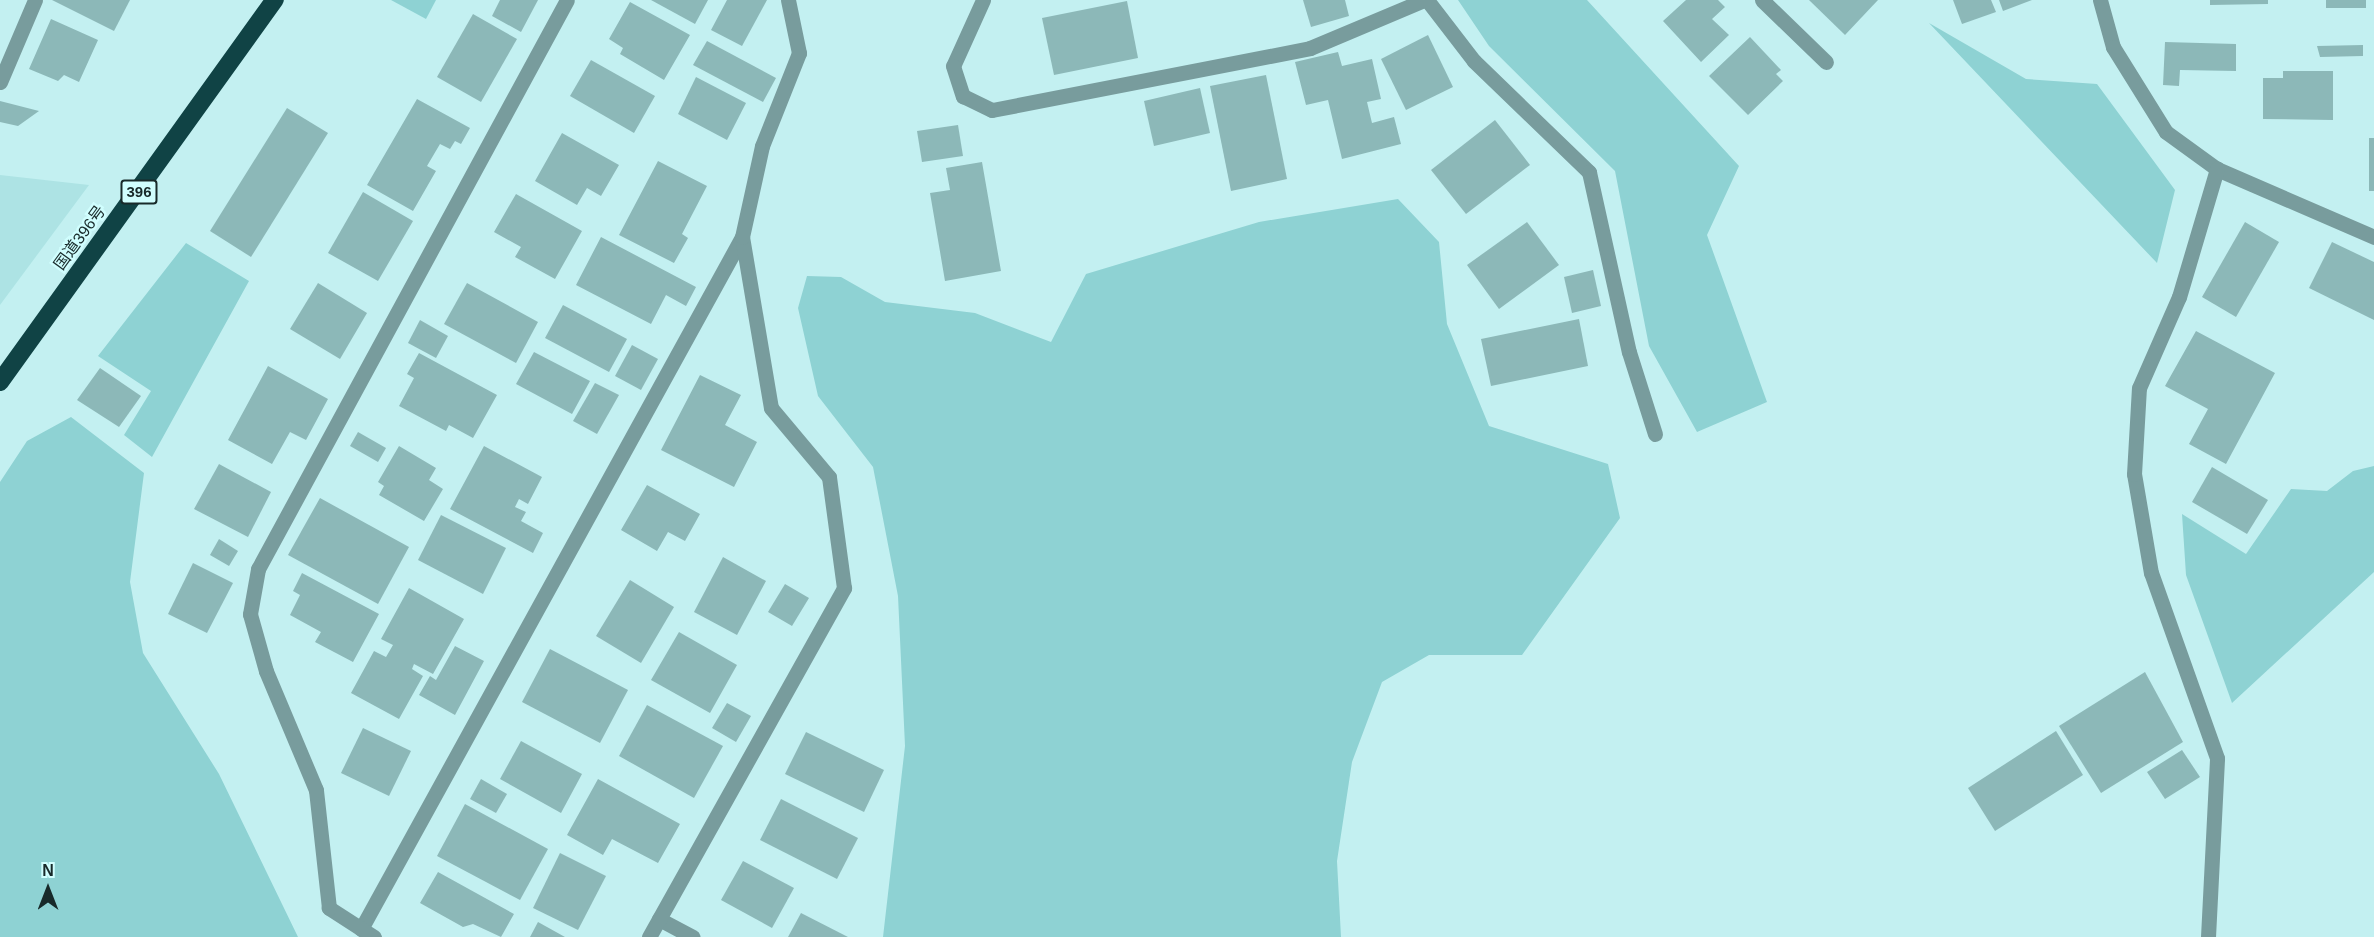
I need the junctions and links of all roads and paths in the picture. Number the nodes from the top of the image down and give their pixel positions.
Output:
1 (34, 0) edge
2 (275, 0) edge
3 (567, 0) edge
4 (788, 0) edge
5 (983, 0) edge
6 (1426, 0) edge
7 (1762, 0) edge
8 (2100, 0) edge
9 (1826, 62) dead end
10 (0, 82) edge
11 (2217, 170) junction
12 (742, 237) junction
13 (2374, 237) edge
14 (0, 382) edge
15 (1655, 434) dead end
16 (659, 919) junction
17 (367, 933) edge
18 (649, 937) edge
19 (693, 937) edge
20 (2208, 937) edge

1 - 10 street
2 - 14 highway, 国道396号 / 396
3 - 17 street
4 - 12 street
5 - 6 street
6 - 15 street
7 - 9 street
8 - 11 street
11 - 13 street
11 - 20 street
12 - 16 street
12 - 17 street
16 - 18 street
16 - 19 street

